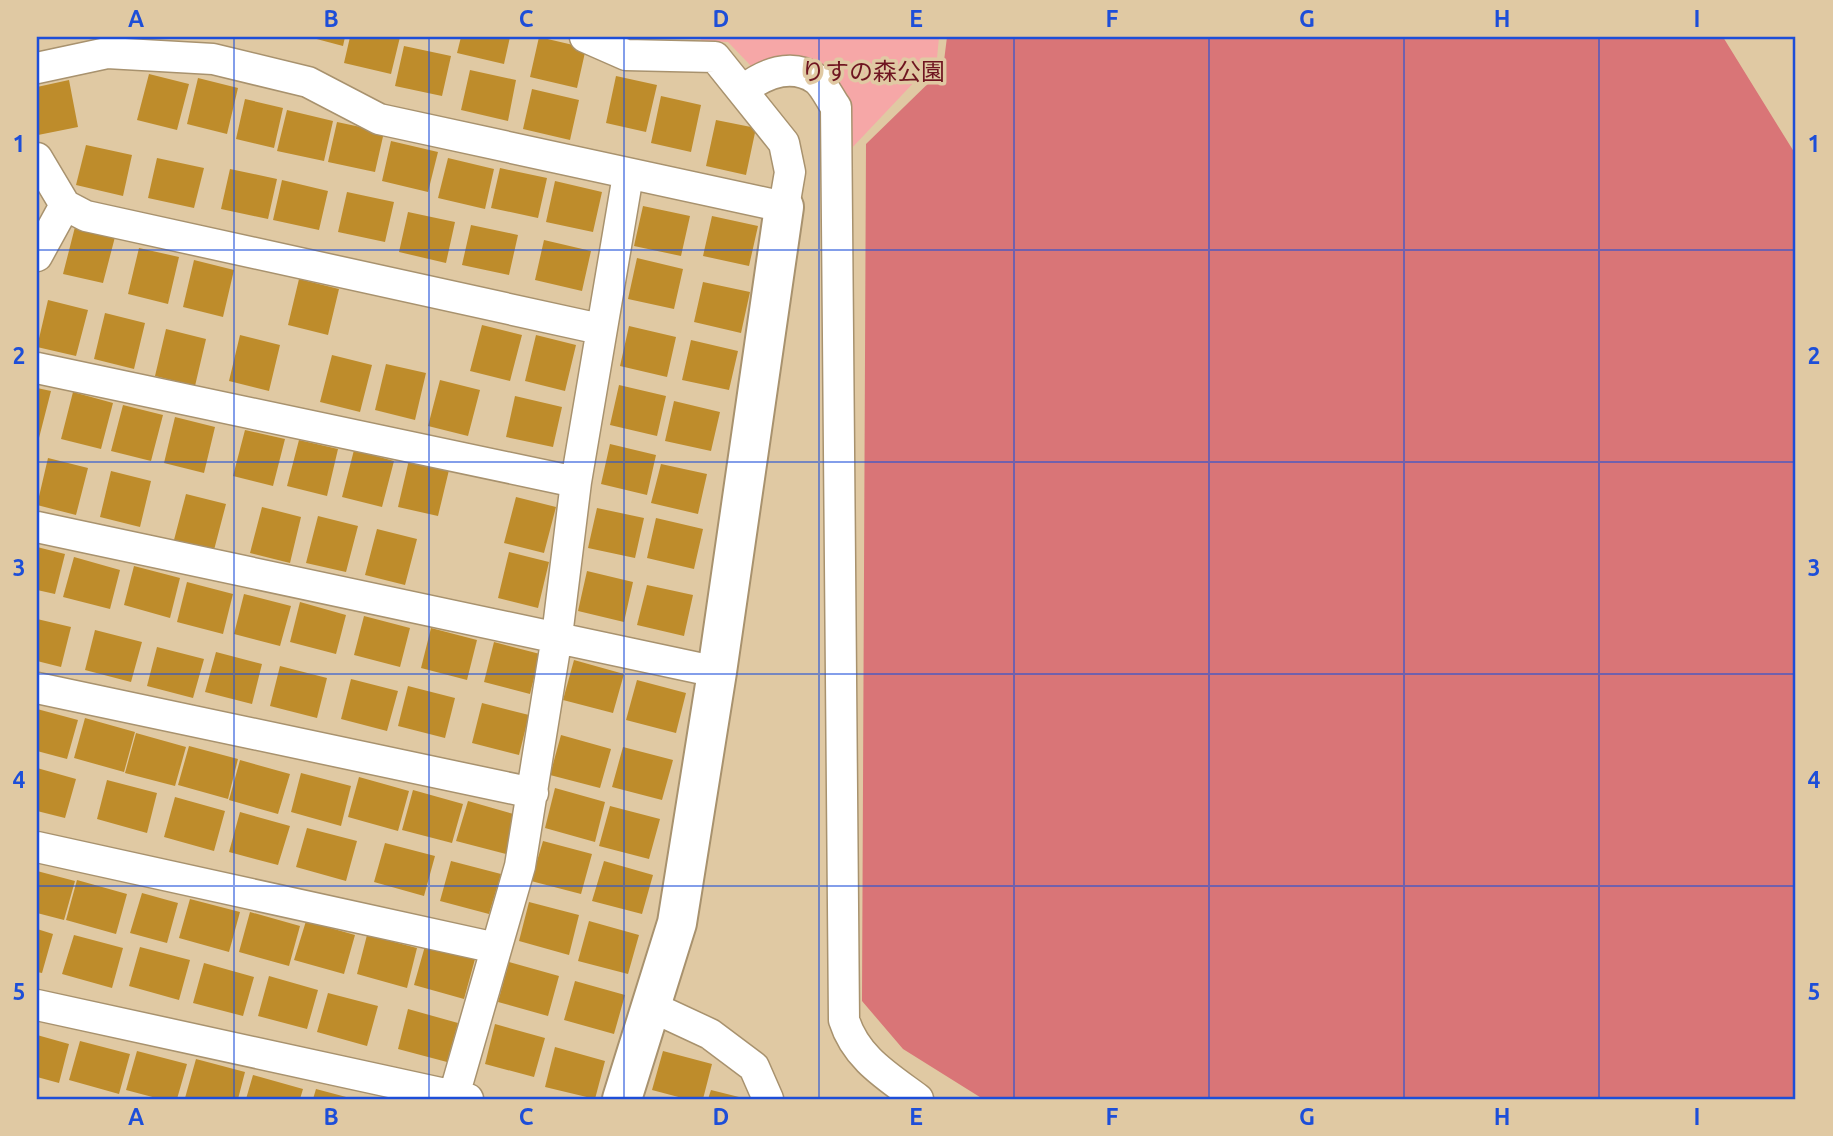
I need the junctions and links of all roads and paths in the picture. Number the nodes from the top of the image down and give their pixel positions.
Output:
1 (585, 37) edge
2 (216, 48) edge
3 (37, 68) edge
4 (743, 90) junction
5 (37, 158) edge
6 (628, 175) junction
7 (65, 205) junction
8 (784, 207) junction
9 (37, 256) edge
10 (600, 329) junction
11 (37, 368) edge
12 (576, 482) junction
13 (37, 527) edge
14 (557, 636) junction
15 (717, 672) junction
16 (37, 688) edge
17 (533, 793) junction
18 (37, 847) edge
19 (496, 948) junction
20 (37, 1005) edge
21 (652, 1007) junction
22 (458, 1098) edge
23 (622, 1099) edge
24 (768, 1099) edge
25 (918, 1099) edge

1 - 4 street
2 - 3 street
2 - 6 street
4 - 8 street
4 - 25 street
5 - 7 street
6 - 8 street
6 - 10 street
7 - 9 street
7 - 10 street
8 - 15 street
10 - 12 street
11 - 12 street
12 - 14 street
13 - 14 street
14 - 15 street
14 - 17 street
15 - 21 street
16 - 17 street
17 - 19 street
18 - 19 street
19 - 22 street
20 - 22 street
21 - 23 street
21 - 24 street

